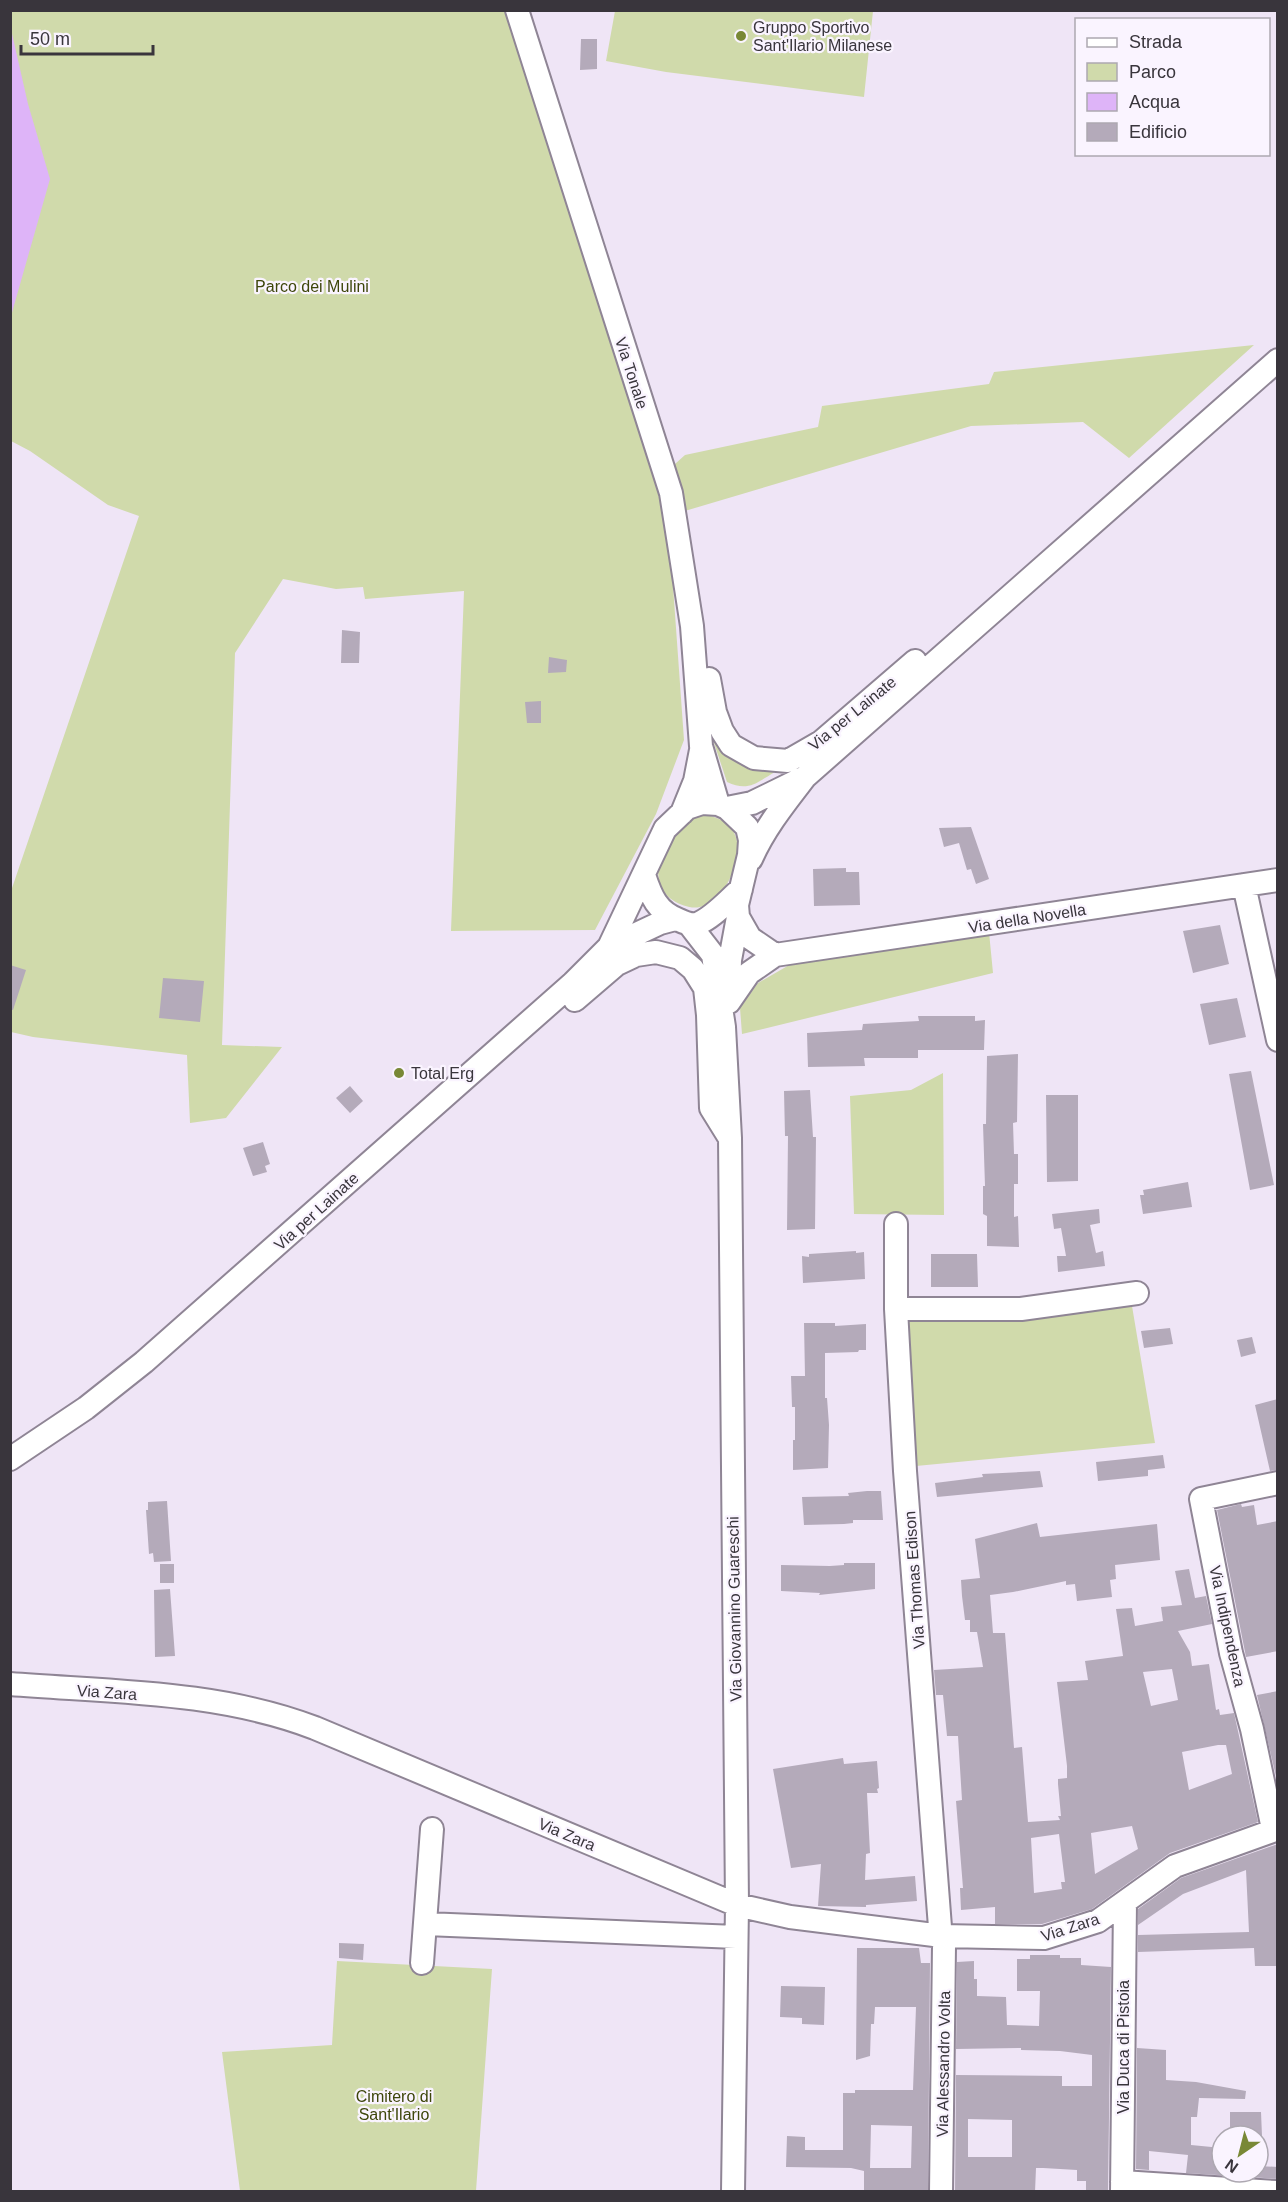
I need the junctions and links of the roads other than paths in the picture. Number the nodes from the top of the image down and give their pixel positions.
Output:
1 (517, 10) edge
2 (1278, 360) edge
3 (982, 622) junction
4 (692, 626) junction
5 (701, 746) junction
6 (805, 777) junction
7 (723, 806) junction
8 (682, 813) junction
9 (644, 875) junction
10 (743, 880) junction
11 (1278, 880) edge
12 (1244, 885) junction
13 (738, 917) junction
14 (682, 922) junction
15 (609, 947) junction
16 (722, 958) junction
17 (768, 960) junction
18 (729, 1002) junction
19 (724, 1027) junction
20 (1278, 1040) edge
21 (449, 1093) junction
22 (730, 1138) junction
23 (896, 1224) dead end
24 (1137, 1293) dead end
25 (896, 1309) junction
26 (10, 1459) edge
27 (1278, 1484) edge
28 (10, 1684) edge
29 (432, 1829) dead end
30 (1275, 1829) edge
31 (1125, 1902) junction
32 (737, 1905) junction
33 (426, 1924) junction
34 (942, 1936) junction
35 (736, 1937) junction
36 (422, 1963) dead end
37 (1122, 2187) edge
38 (733, 2192) edge
39 (941, 2192) edge
40 (1275, 2192) edge

1 - 4 street, Via Tonale
2 - 3 street, Via per Lainate
3 - 4 street, Via per Lainate
3 - 6 street, Via per Lainate
4 - 5 street, Via Tonale
5 - 7 street
5 - 8 street
6 - 7 street, Via per Lainate
6 - 10 street, Via per Lainate
7 - 8 street
7 - 10 street, Via per Lainate
8 - 9 street
9 - 14 street
9 - 15 street, Via per Lainate
10 - 13 street, Via per Lainate
10 - 14 street
11 - 12 street, Via della Novella
12 - 17 street, Via della Novella
12 - 20 street
13 - 16 street, Via per Lainate
13 - 17 street
14 - 15 street, Via per Lainate
14 - 16 street
15 - 21 street, Via per Lainate
16 - 17 street, Via della Novella
16 - 18 street
16 - 19 street
17 - 18 street
18 - 19 street
19 - 22 street, Via Giovannino Guareschi
21 - 22 street
21 - 26 street, Via per Lainate
22 - 32 street, Via Giovannino Guareschi
23 - 25 street, Via Thomas Edison
24 - 25 street
25 - 34 street, Via Thomas Edison
27 - 30 street, Via Indipendenza
28 - 32 street, Via Zara
29 - 33 street
30 - 31 street, Via Zara
31 - 34 street, Via Zara
31 - 37 street, Via Duca di Pistoia
32 - 34 street, Via Zara
32 - 35 street, Via Giovannino Guareschi
33 - 35 street
33 - 36 street
34 - 39 street, Via Alessandro Volta
35 - 38 street, Via Giovannino Guareschi
37 - 40 street

